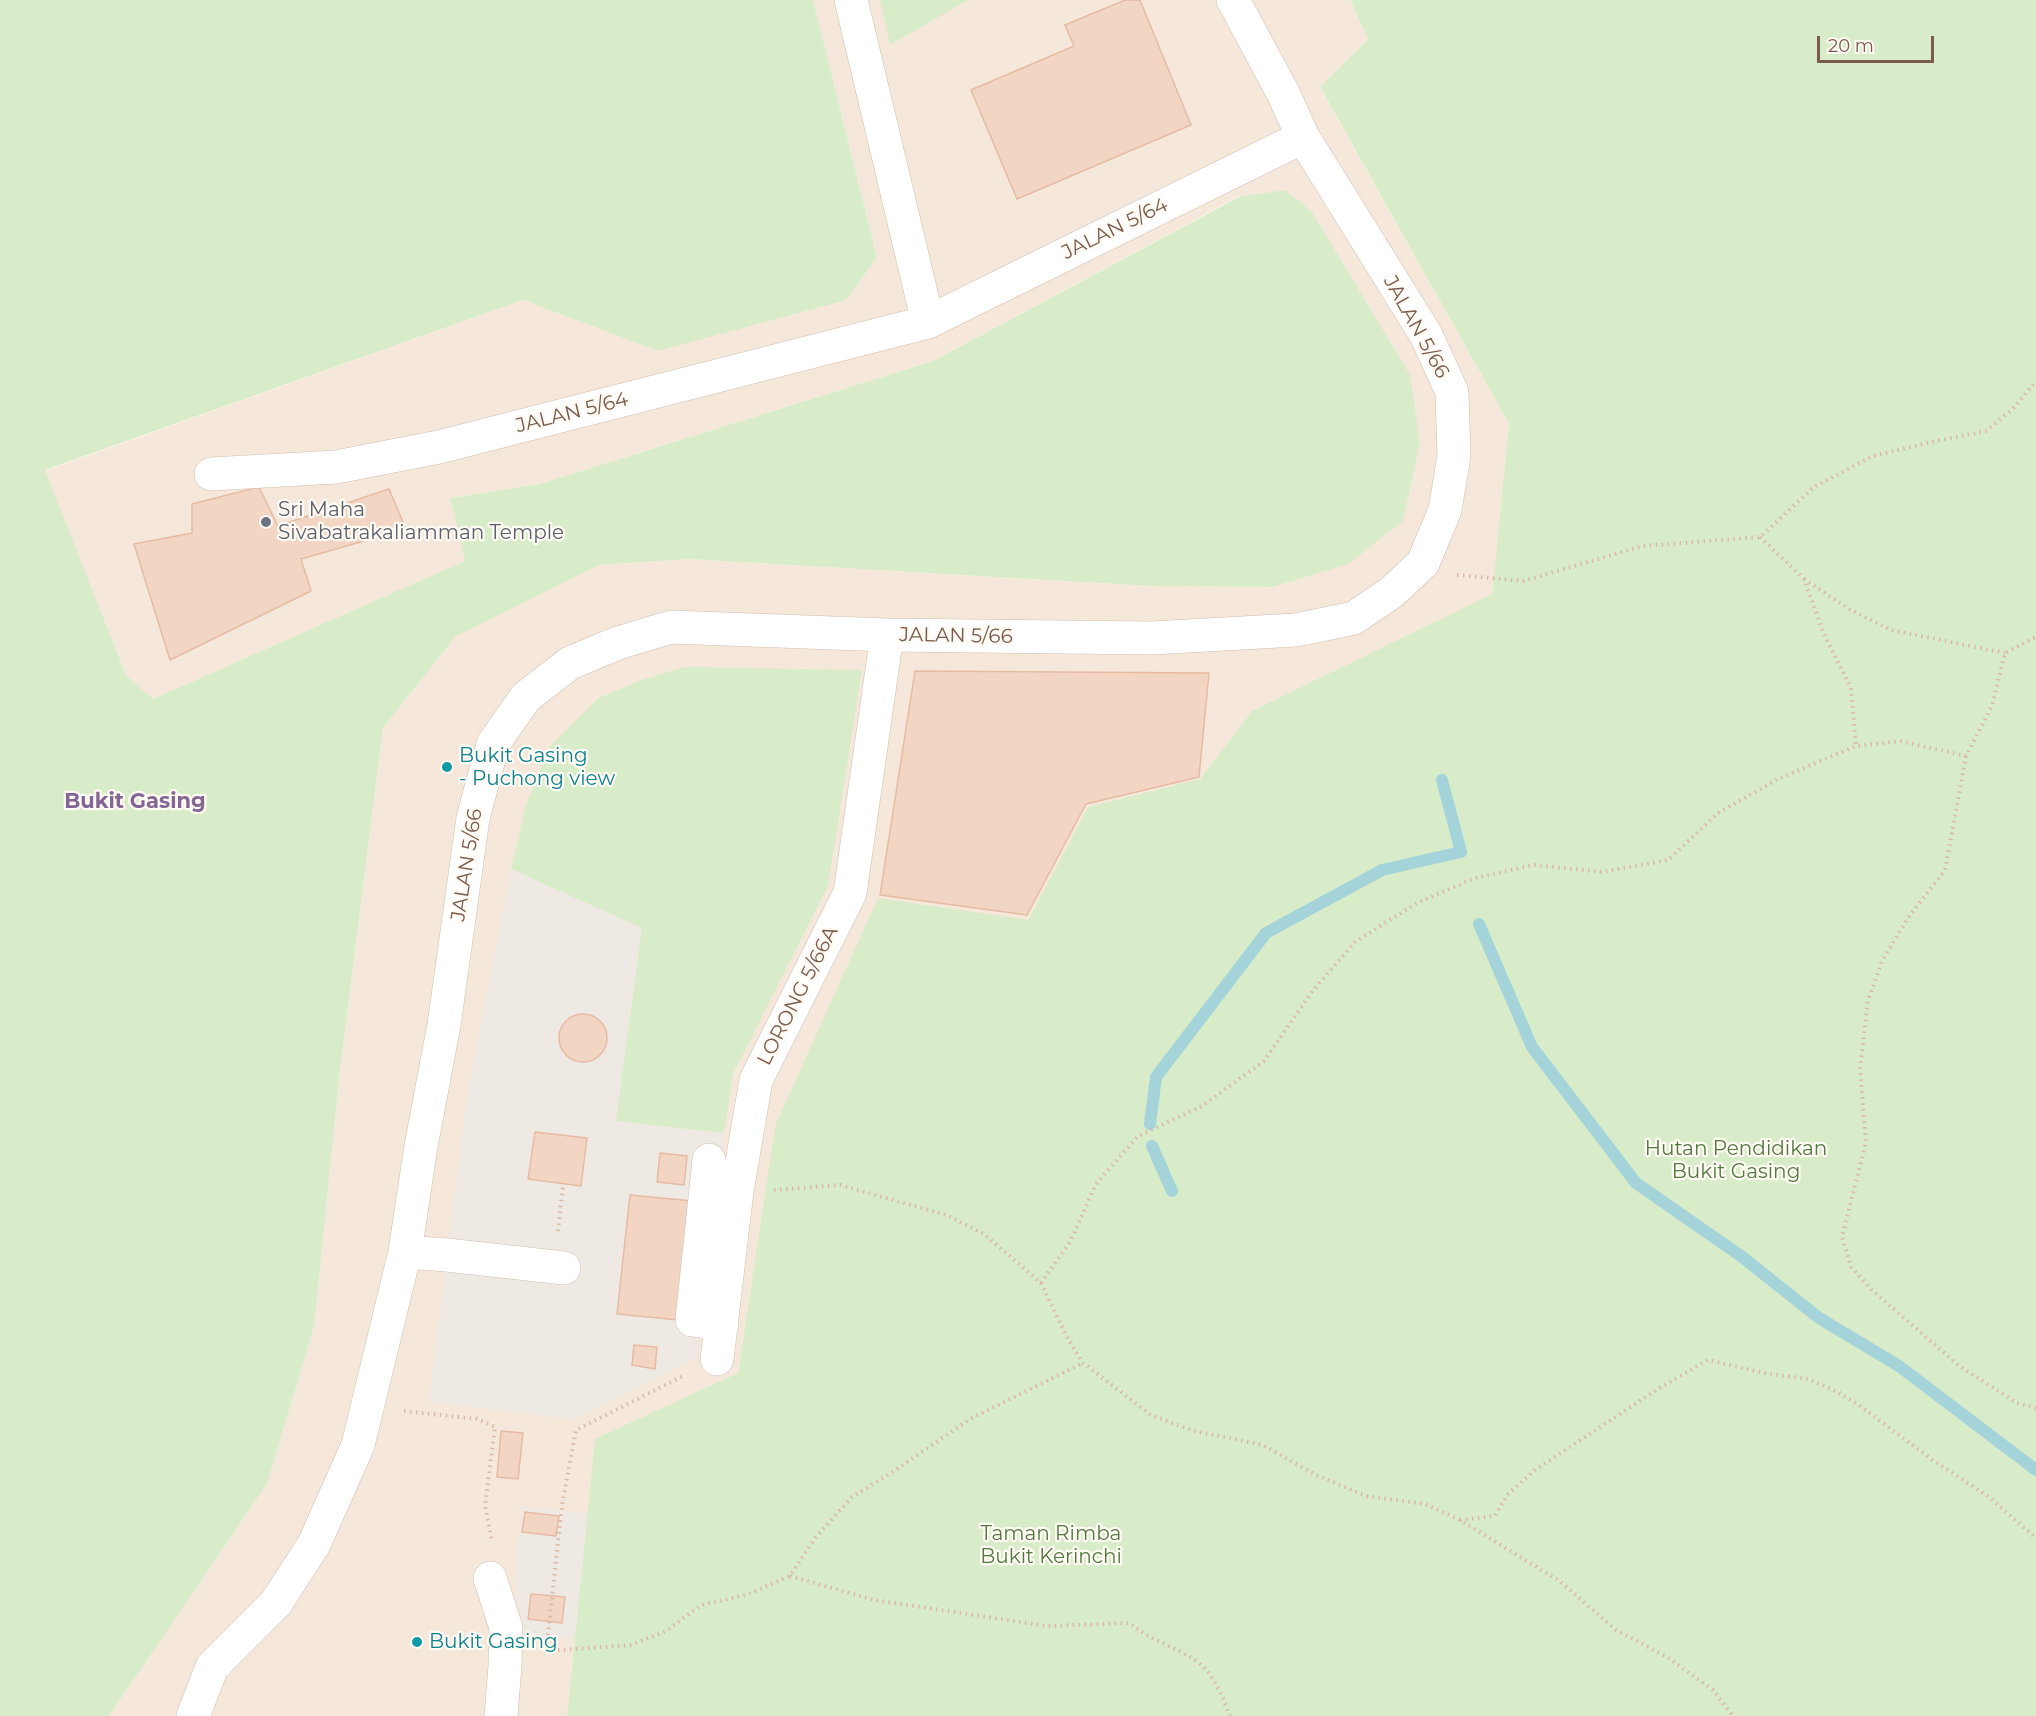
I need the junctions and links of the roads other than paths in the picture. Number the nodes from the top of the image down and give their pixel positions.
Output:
1 (851, 0) edge
2 (1233, 0) edge
3 (1303, 136) junction
4 (928, 322) junction
5 (212, 474) dead end
6 (887, 635) junction
7 (708, 1160) dead end
8 (405, 1252) junction
9 (559, 1268) road end
10 (722, 1324) junction
11 (717, 1359) road end
12 (490, 1578) road end
13 (193, 1716) edge
14 (501, 1716) edge

1 - 4 street
2 - 3 street, JALAN 5/66
3 - 4 street, JALAN 5/64
3 - 6 street, JALAN 5/66
4 - 5 street, JALAN 5/64
6 - 8 street, JALAN 5/66
6 - 10 street, LORONG 5/66A
7 - 10 street
8 - 9 street
8 - 13 street, JALAN 5/66
10 - 11 street, LORONG 5/66A
12 - 14 street

